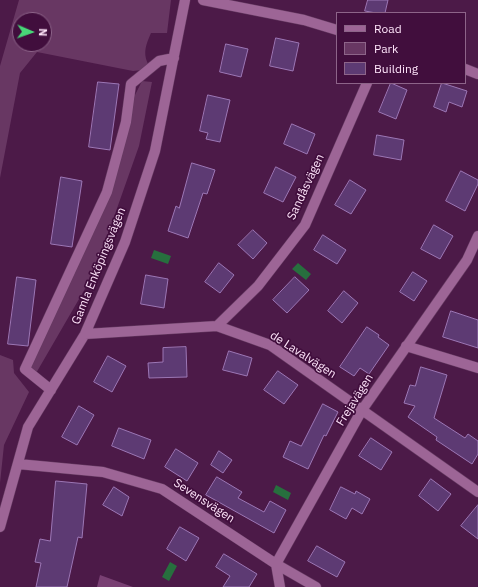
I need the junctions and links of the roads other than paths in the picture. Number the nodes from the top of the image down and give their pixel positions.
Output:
1 (185, 0) edge
2 (204, 0) edge
3 (336, 30) edge
4 (174, 58) junction
5 (466, 69) edge
6 (478, 74) edge
7 (367, 84) edge
8 (478, 236) edge
9 (217, 326) junction
10 (85, 334) junction
11 (406, 346) junction
12 (478, 368) edge
13 (51, 390) junction
14 (362, 410) junction
15 (18, 464) junction
16 (478, 492) edge
17 (0, 527) edge
18 (276, 564) junction
19 (280, 587) edge
20 (316, 587) edge

1 - 4 street, Gamla Enköpingsvägen
2 - 3 street
4 - 10 street, Gamla Enköpingsvägen
4 - 13 street
5 - 6 street
7 - 9 street, Sandåsvägen
8 - 11 street, Frejavägen
9 - 10 street, de Lavalvägen
9 - 14 street, de Lavalvägen
10 - 13 street, Gamla Enköpingsvägen
11 - 12 street
11 - 14 street, Frejavägen
13 - 15 street, Gamla Enköpingsvägen
14 - 16 street, de Lavalvägen
14 - 18 street, Frejavägen
15 - 17 street, Gamla Enköpingsvägen
15 - 18 street, Sevensvägen
18 - 19 street
18 - 20 street, Sevensvägen

